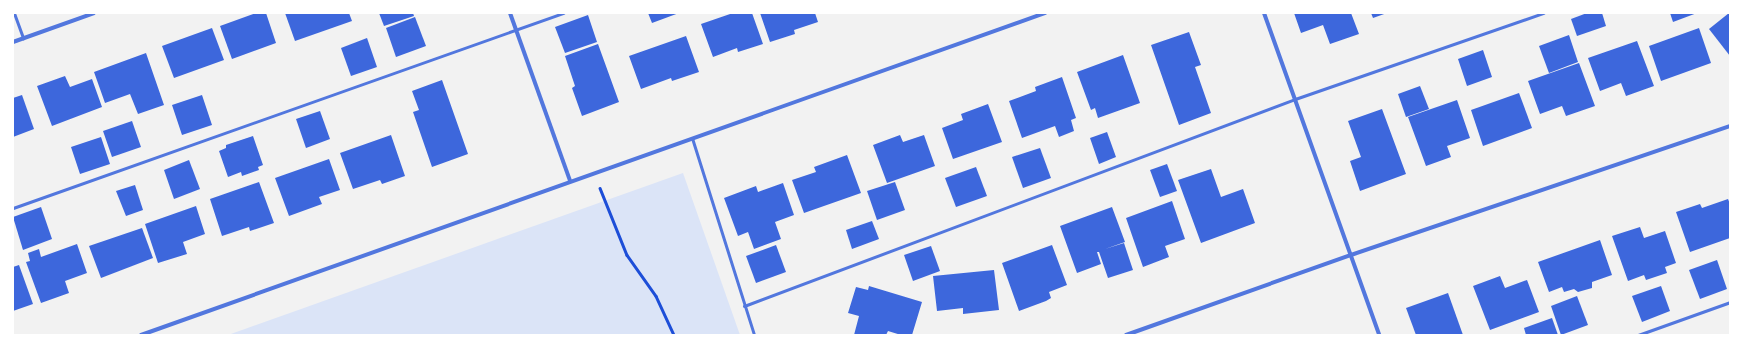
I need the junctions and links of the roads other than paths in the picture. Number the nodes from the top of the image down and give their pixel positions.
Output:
1 (14, 13) edge
2 (94, 13) edge
3 (510, 13) edge
4 (563, 13) edge
5 (1045, 13) edge
6 (1264, 13) edge
7 (1544, 13) edge
8 (516, 30) junction
9 (23, 38) junction
10 (13, 42) edge
11 (1295, 99) junction
12 (1730, 126) edge
13 (692, 138) junction
14 (570, 181) junction
15 (13, 208) edge
16 (1351, 256) junction
17 (1730, 302) edge
18 (744, 306) junction
19 (141, 335) edge
20 (754, 335) edge
21 (1126, 335) edge
22 (1379, 335) edge
23 (1638, 335) edge

1 - 9 lane
2 - 9 street
3 - 8 street
4 - 8 lane
5 - 13 street
6 - 11 street
7 - 11 lane
8 - 14 street
8 - 15 lane
9 - 10 street
11 - 16 street
11 - 18 lane
12 - 16 street
13 - 14 street
13 - 18 lane
14 - 19 street
16 - 21 street
16 - 22 street
17 - 23 lane
18 - 20 lane

